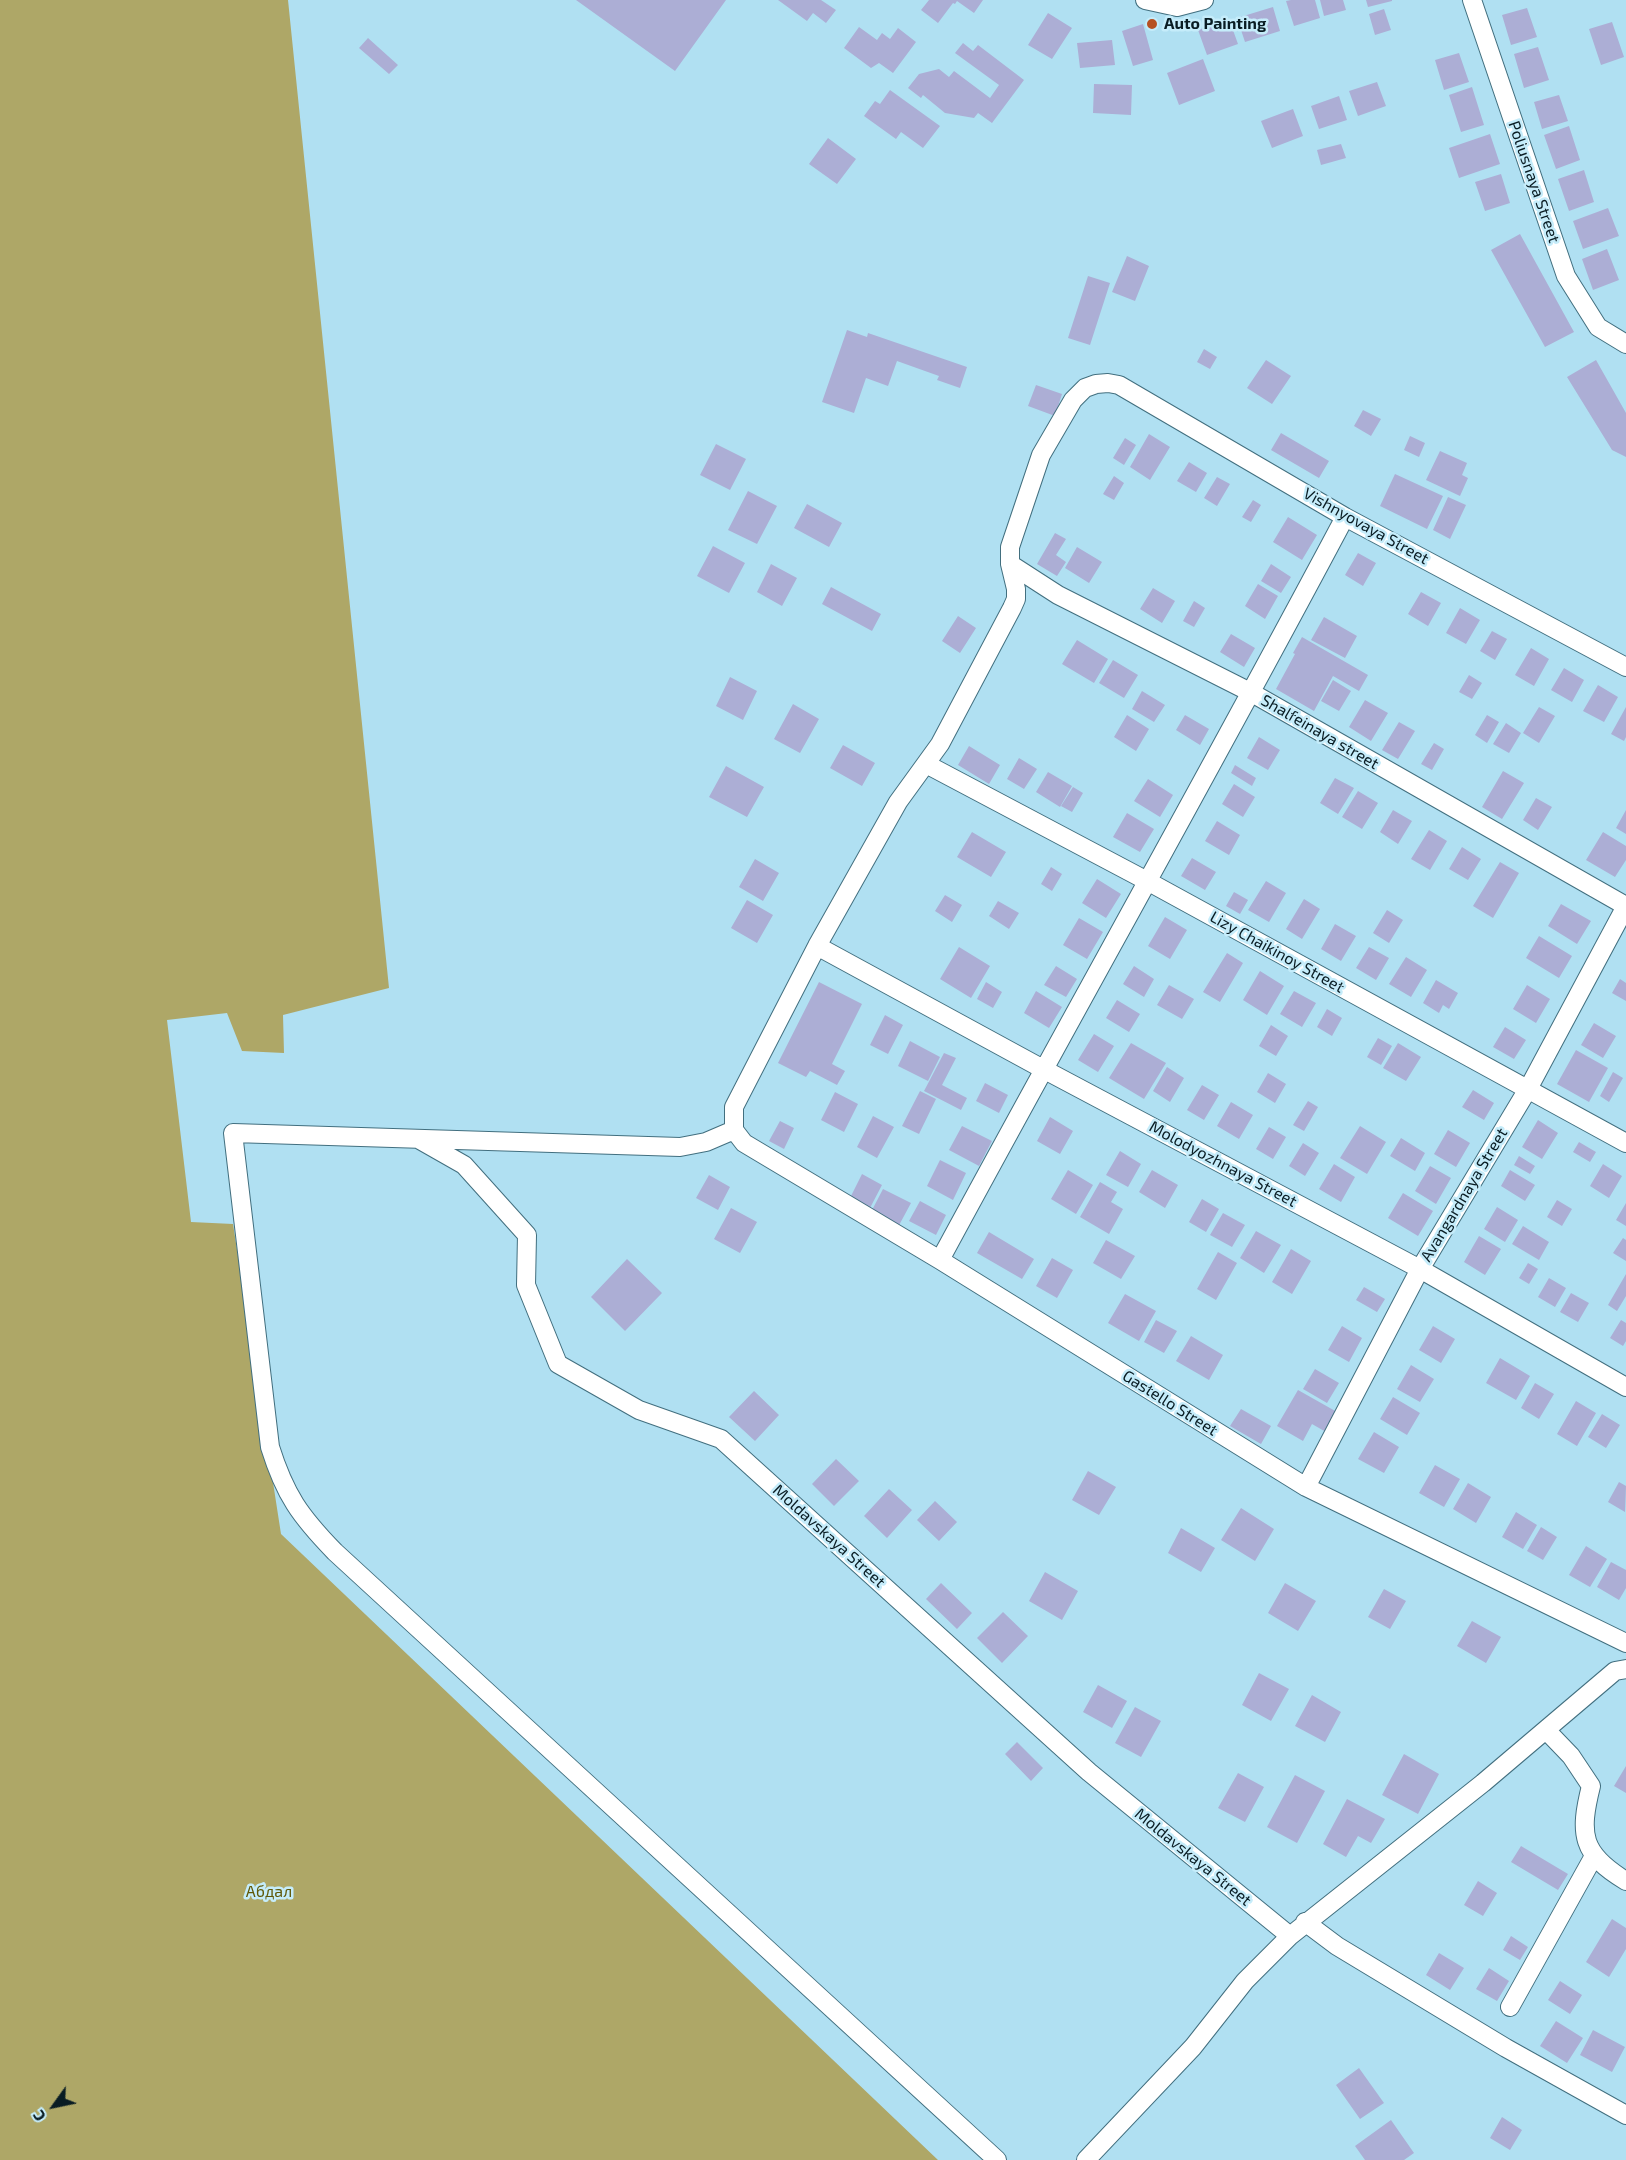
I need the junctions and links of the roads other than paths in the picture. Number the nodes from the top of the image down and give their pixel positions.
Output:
1 (1145, 0) edge
2 (1204, 0) edge
3 (1472, 0) edge
4 (1626, 344) edge
5 (1345, 517) junction
6 (1010, 564) junction
7 (1626, 667) edge
8 (1252, 693) junction
9 (926, 764) junction
10 (1149, 882) junction
11 (1626, 906) edge
12 (817, 946) junction
13 (1043, 1070) junction
14 (1528, 1089) junction
15 (734, 1130) junction
16 (416, 1138) junction
17 (1626, 1143) edge
18 (940, 1260) junction
19 (1420, 1269) junction
20 (1626, 1387) edge
21 (1306, 1487) junction
22 (1626, 1643) edge
23 (1626, 1669) edge
24 (1546, 1730) junction
25 (1594, 1856) junction
26 (1626, 1881) edge
27 (1305, 1922) junction
28 (1290, 1936) junction
29 (1510, 2007) dead end
30 (1626, 2115) edge
31 (997, 2160) edge
32 (1086, 2160) edge

1 - 2 street
3 - 4 street, Poliusnaya Street
5 - 6 street, Vishnyovaya Street
5 - 7 street, Vishnyovaya Street
5 - 8 street
6 - 8 street, Shalfeinaya street
6 - 9 street
8 - 10 street
8 - 11 street, Shalfeinaya street
9 - 10 street, Lizy Chaikinoy Street
9 - 12 street
10 - 13 street
10 - 14 street, Lizy Chaikinoy Street
11 - 14 street, Avangardnaya Street
12 - 13 street, Molodyozhnaya Street
12 - 15 street
13 - 18 street
13 - 19 street, Molodyozhnaya Street
14 - 17 street, Lizy Chaikinoy Street
14 - 19 street, Avangardnaya Street
15 - 16 street
15 - 18 street, Gastello Street
16 - 28 street, Moldavskaya Street
16 - 31 street
18 - 21 street, Gastello Street
19 - 20 street, Molodyozhnaya Street
19 - 21 street, Avangardnaya Street
21 - 22 street, Gastello Street
23 - 24 street
24 - 25 street
24 - 27 street
25 - 26 street
25 - 29 street
27 - 28 street
27 - 30 street
28 - 32 street

